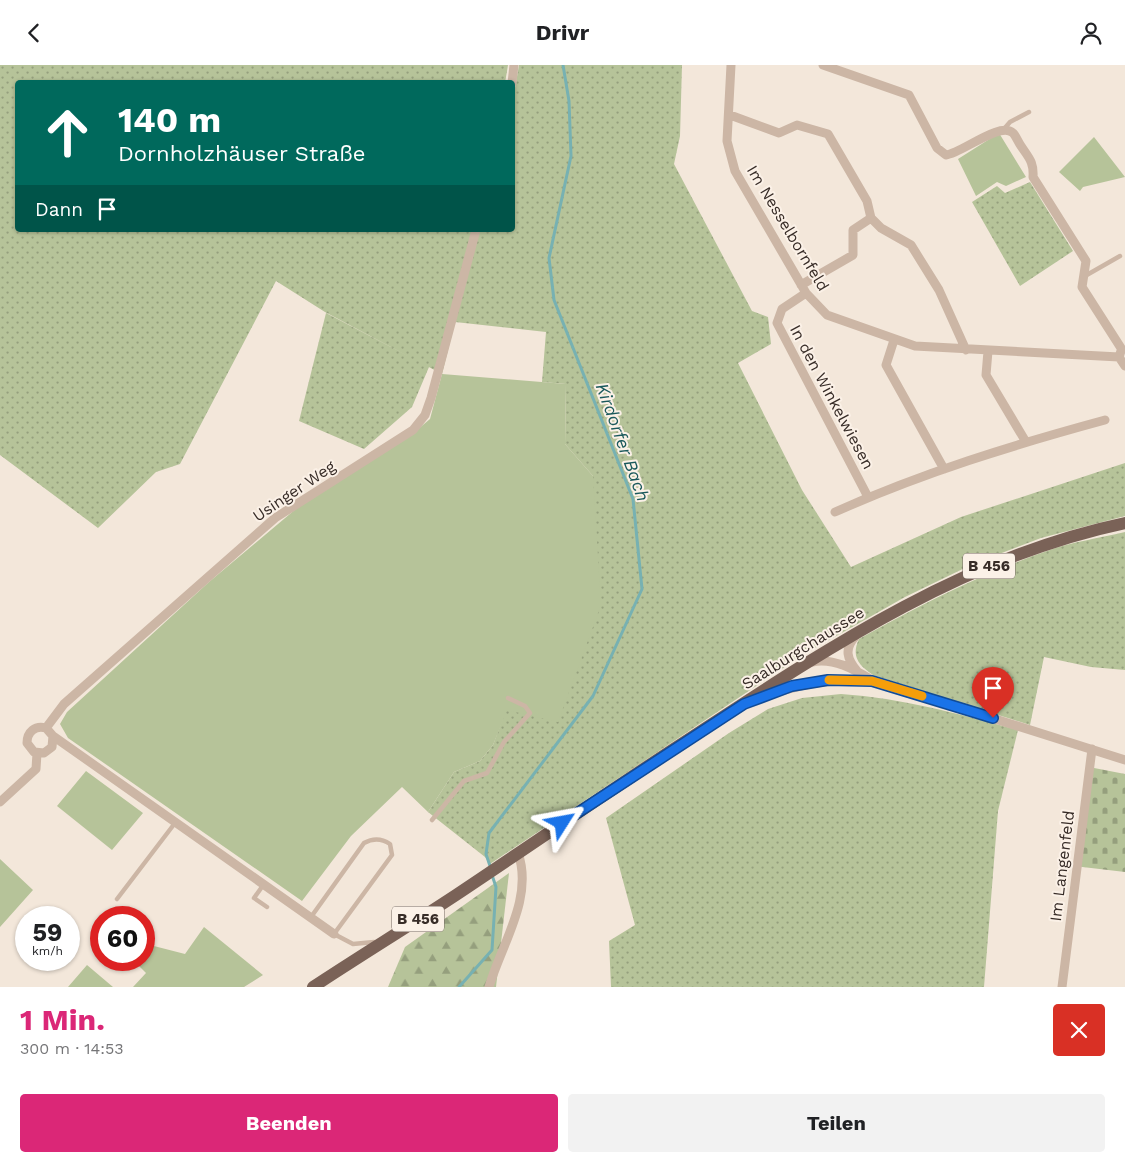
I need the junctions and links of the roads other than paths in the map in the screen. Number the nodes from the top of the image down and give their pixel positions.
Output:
1 (514, 65) edge
2 (731, 65) edge
3 (822, 65) edge
4 (512, 80) edge
5 (1028, 112) dead end
6 (730, 115) junction
7 (1004, 129) junction
8 (871, 218) junction
9 (475, 232) edge
10 (1120, 256) dead end
11 (1083, 277) junction
12 (804, 289) junction
13 (894, 341) junction
14 (966, 350) junction
15 (1122, 350) edge
16 (988, 351) junction
17 (1125, 366) edge
18 (1105, 420) dead end
19 (1026, 442) junction
20 (944, 469) junction
21 (868, 497) junction
22 (835, 512) dead end
23 (1125, 523) edge
24 (862, 630) junction
25 (806, 665) junction
26 (857, 671) junction
27 (872, 681) junction
28 (508, 698) dead end
29 (744, 704) junction
30 (46, 728) junction
31 (53, 737) junction
32 (1092, 749) junction
33 (37, 753) junction
34 (1125, 760) edge
35 (0, 802) edge
36 (432, 820) dead end
37 (176, 821) junction
38 (518, 853) junction
39 (264, 884) junction
40 (117, 899) dead end
41 (267, 907) dead end
42 (311, 917) junction
43 (334, 934) junction
44 (380, 942) junction
45 (313, 987) edge
46 (490, 987) edge
47 (1062, 987) edge

1 - 4 street
2 - 6 street, Im Nesselbornfeld
3 - 7 street
5 - 7 lane
6 - 8 street
6 - 12 street, Im Nesselbornfeld
7 - 11 street
8 - 12 street, In den Winkelwiesen
8 - 14 street
9 - 30 street, Usinger Weg
10 - 11 lane
11 - 15 street
12 - 13 street, Im Nesselbornfeld
12 - 21 street, In den Winkelwiesen
13 - 14 street, Im Nesselbornfeld
13 - 20 street
14 - 16 street, Im Nesselbornfeld
15 - 16 street, Im Nesselbornfeld
15 - 17 street
16 - 19 street
18 - 19 street
19 - 20 street
20 - 21 street
21 - 22 street
23 - 24 main road, Saalburgchaussee / B 456
24 - 25 main road, Saalburgchaussee / B 456
24 - 26 street
25 - 26 street
25 - 29 main road, Saalburgchaussee / B 456
26 - 27 street
27 - 29 street
27 - 32 street
28 - 36 lane
29 - 38 main road, Saalburgchaussee / B 456
30 - 31 street
30 - 33 street, Usinger Weg
31 - 33 street
31 - 37 street
32 - 34 street
32 - 47 street, Im Langenfeld
33 - 35 street
37 - 39 street
37 - 40 lane
38 - 44 main road, Saalburgchaussee / B 456
38 - 46 street
39 - 41 lane
39 - 42 street
42 - 43 street
42 - 43 lane
43 - 44 lane
44 - 45 main road, B 456

